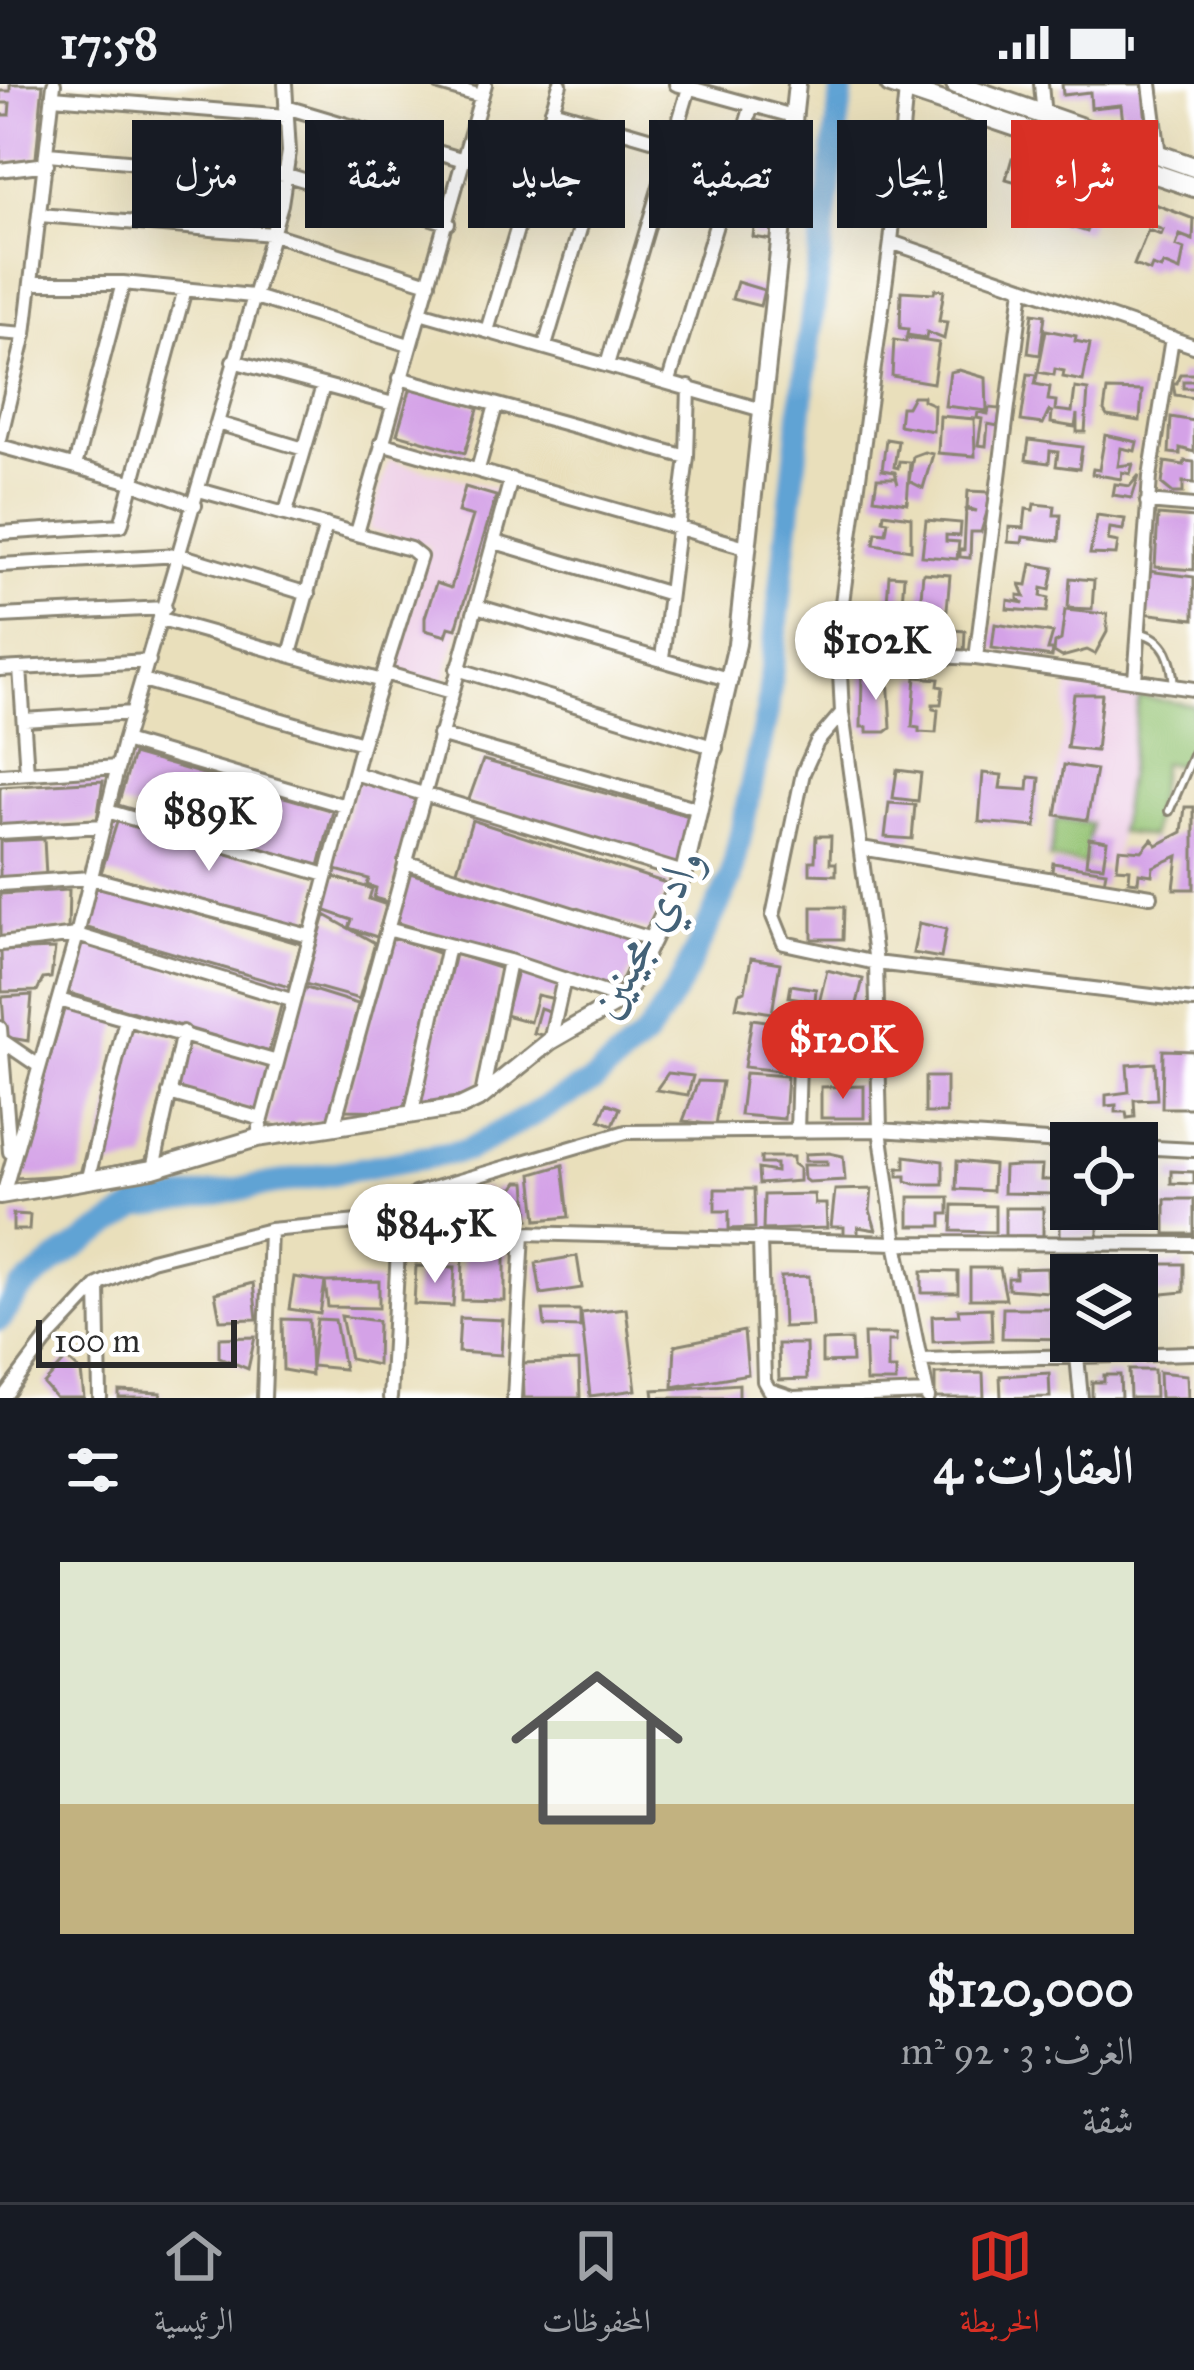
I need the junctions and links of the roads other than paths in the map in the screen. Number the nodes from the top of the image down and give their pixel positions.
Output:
1 (285, 84) edge
2 (440, 84) edge
3 (560, 84) edge
4 (797, 84) edge
5 (956, 84) edge
6 (1041, 84) edge
7 (1150, 84) edge
8 (682, 86) edge
9 (897, 86) edge
10 (54, 90) edge
11 (483, 90) edge
12 (752, 105) junction
13 (552, 110) junction
14 (286, 112) junction
15 (793, 116) junction
16 (1044, 117) junction
17 (584, 120) edge
18 (676, 120) edge
19 (1014, 120) edge
20 (1049, 120) edge
21 (1159, 155) joint
22 (47, 159) junction
23 (464, 160) junction
24 (1194, 167) edge
25 (0, 170) edge
26 (1158, 172) edge
27 (287, 175) junction
28 (1194, 187) edge
29 (40, 215) junction
30 (448, 223) junction
31 (649, 224) edge
32 (580, 228) edge
33 (273, 234) junction
34 (891, 242) junction
35 (122, 283) junction
36 (429, 283) junction
37 (33, 284) junction
38 (1023, 288) junction
39 (185, 289) junction
40 (252, 296) junction
41 (420, 312) junction
42 (487, 331) junction
43 (0, 332) edge
44 (25, 334) junction
45 (1172, 338) junction
46 (409, 345) junction
47 (544, 346) junction
48 (1194, 346) edge
49 (233, 362) junction
50 (608, 364) junction
51 (400, 378) junction
52 (669, 381) junction
53 (322, 386) junction
54 (689, 387) junction
55 (6, 393) edge
56 (393, 404) junction
57 (496, 405) junction
58 (759, 410) junction
59 (217, 423) junction
60 (0, 442) edge
61 (381, 442) junction
62 (304, 449) junction
63 (687, 458) junction
64 (75, 466) junction
65 (478, 469) junction
66 (512, 478) junction
67 (131, 482) junction
68 (199, 490) junction
69 (1147, 502) junction
70 (195, 505) junction
71 (1194, 506) edge
72 (286, 512) junction
73 (326, 525) junction
74 (678, 528) junction
75 (0, 532) edge
76 (357, 533) junction
77 (495, 542) junction
78 (749, 548) junction
79 (180, 555) junction
80 (0, 565) edge
81 (308, 594) junction
82 (670, 594) junction
83 (476, 606) junction
84 (163, 614) junction
85 (0, 616) edge
86 (1136, 632) junction
87 (839, 651) junction
88 (290, 655) junction
89 (662, 658) junction
90 (976, 658) junction
91 (149, 661) junction
92 (20, 668) junction
93 (0, 669) edge
94 (457, 669) junction
95 (383, 677) junction
96 (143, 680) junction
97 (731, 680) junction
98 (1135, 680) junction
99 (1174, 686) junction
100 (1194, 689) edge
101 (451, 692) junction
102 (133, 713) junction
103 (842, 713) junction
104 (24, 720) junction
105 (440, 735) junction
106 (124, 741) junction
107 (362, 742) junction
108 (716, 748) junction
109 (1194, 753) edge
110 (118, 767) junction
111 (27, 773) junction
112 (353, 773) junction
113 (0, 775) edge
114 (422, 793) junction
115 (345, 806) junction
116 (700, 809) junction
117 (1169, 811) dead end
118 (105, 818) junction
119 (0, 832) edge
120 (861, 848) junction
121 (405, 862) junction
122 (685, 873) junction
123 (326, 875) junction
124 (91, 878) junction
125 (0, 884) edge
126 (1151, 896) dead end
127 (387, 929) junction
128 (76, 935) junction
129 (309, 936) junction
130 (651, 940) junction
131 (0, 944) edge
132 (448, 946) junction
133 (509, 962) junction
134 (875, 963) junction
135 (564, 979) junction
136 (623, 999) junction
137 (59, 1000) junction
138 (291, 1000) junction
139 (1194, 1001) edge
140 (126, 1019) junction
141 (0, 1028) edge
142 (800, 1028) dead end
143 (183, 1032) junction
144 (1, 1040) edge
145 (550, 1041) junction
146 (274, 1061) junction
147 (39, 1066) junction
148 (169, 1093) junction
149 (481, 1097) junction
150 (411, 1116) junction
151 (262, 1119) junction
152 (333, 1126) junction
153 (880, 1130) junction
154 (796, 1131) junction
155 (257, 1138) junction
156 (1050, 1141) edge
157 (1158, 1148) edge
158 (1194, 1150) edge
159 (11, 1165) junction
160 (153, 1169) junction
161 (87, 1182) junction
162 (1, 1195) edge
163 (399, 1225) junction
164 (270, 1230) junction
165 (523, 1233) junction
166 (760, 1239) junction
167 (896, 1243) junction
168 (1194, 1244) edge
169 (98, 1286) junction
170 (1194, 1353) edge
171 (1158, 1354) edge
172 (1050, 1357) edge
173 (920, 1360) junction
174 (1078, 1362) edge
175 (927, 1395) edge
176 (780, 1397) edge
177 (3, 1398) edge
178 (100, 1398) edge
179 (264, 1398) edge
180 (390, 1398) edge
181 (514, 1398) edge
182 (1081, 1398) edge

1 - 14 street
2 - 11 street
3 - 13 street
4 - 15 street
5 - 16 main road
6 - 16 street
7 - 21 street
8 - 12 street
8 - 18 street
9 - 19 main road
9 - 34 street
10 - 14 street
10 - 22 street
11 - 23 street
12 - 15 street
12 - 52 street
13 - 17 street
13 - 42 street
14 - 23 street
14 - 27 street
15 - 58 street
16 - 20 main road
21 - 24 main road
22 - 25 street
22 - 27 street
22 - 29 street
23 - 30 street
26 - 28 main road
27 - 30 street
27 - 33 street
29 - 33 street
29 - 37 street
30 - 36 street
31 - 50 street
32 - 47 street
33 - 36 street
33 - 40 street
34 - 38 street
34 - 87 street
35 - 37 street
35 - 39 street
35 - 64 street
36 - 41 street
37 - 44 street
38 - 45 street
38 - 90 street
39 - 40 street
39 - 67 street
40 - 46 street
40 - 49 street
41 - 42 street
41 - 46 street
42 - 47 street
43 - 44 street
44 - 55 street
45 - 48 street
45 - 69 street
46 - 51 street
47 - 50 street
49 - 53 street
49 - 59 street
50 - 52 street
51 - 56 street
51 - 57 street
52 - 54 street
53 - 56 street
53 - 62 street
54 - 58 street
54 - 63 street
55 - 60 street
56 - 61 street
57 - 63 street
57 - 65 street
58 - 78 street
59 - 62 street
59 - 68 street
60 - 64 street
61 - 65 street
61 - 76 street
62 - 72 street
63 - 74 street
64 - 67 street
65 - 66 street
66 - 74 street
66 - 77 street
67 - 70 street
67 - 75 street
68 - 70 street
68 - 72 street
69 - 71 street
69 - 86 street
70 - 79 street
72 - 73 street
73 - 76 street
73 - 81 street
74 - 78 street
74 - 82 street
76 - 95 street
77 - 82 street
77 - 83 street
78 - 97 street
79 - 80 street
79 - 81 street
79 - 84 street
81 - 88 street
82 - 89 street
83 - 89 street
83 - 94 street
84 - 85 street
84 - 88 street
84 - 91 street
86 - 98 street
86 - 99 lane
87 - 90 street
87 - 103 street
88 - 95 street
89 - 97 street
90 - 98 street
91 - 92 street
91 - 96 street
92 - 93 street
92 - 104 street
94 - 101 street
94 - 108 street
95 - 101 street
95 - 107 street
96 - 102 street
96 - 107 street
97 - 108 street
98 - 99 street
99 - 100 street
101 - 105 street
102 - 104 street
102 - 106 street
103 - 120 street
103 - 134 street
104 - 111 street
105 - 114 street
105 - 116 street
106 - 110 street
106 - 115 street
107 - 112 street
108 - 116 street
109 - 117 lane
110 - 111 street
110 - 118 street
111 - 113 street
112 - 114 street
112 - 115 street
114 - 121 street
114 - 122 street
115 - 123 street
116 - 122 street
118 - 119 street
118 - 123 street
118 - 124 street
120 - 126 street
120 - 134 street
121 - 127 street
121 - 130 street
122 - 130 street
123 - 129 street
124 - 125 street
124 - 128 street
124 - 129 street
127 - 132 street
127 - 152 street
128 - 131 street
128 - 137 street
128 - 138 street
129 - 138 street
130 - 136 street
132 - 133 street
132 - 150 street
133 - 135 street
133 - 149 street
134 - 139 street
134 - 153 street
135 - 136 street
135 - 145 street
136 - 145 street
137 - 140 street
137 - 147 street
138 - 146 street
140 - 143 street
140 - 161 street
141 - 144 street
142 - 154 street
143 - 146 street
143 - 148 street
144 - 147 street
144 - 159 street
145 - 149 street
146 - 151 street
147 - 159 street
148 - 151 street
148 - 160 street
149 - 150 street
150 - 152 street
151 - 155 street
152 - 155 street
153 - 154 street
153 - 156 street
153 - 167 street
154 - 163 street
155 - 160 street
157 - 158 street
159 - 162 street
160 - 161 street
161 - 162 street
163 - 164 street
163 - 165 street
163 - 180 street
164 - 169 street
164 - 179 street
165 - 166 street
165 - 181 street
166 - 167 street
166 - 176 street
167 - 168 street
167 - 173 street
169 - 177 street
169 - 178 street
170 - 171 street
172 - 173 street
173 - 175 street
174 - 182 street
175 - 176 street

